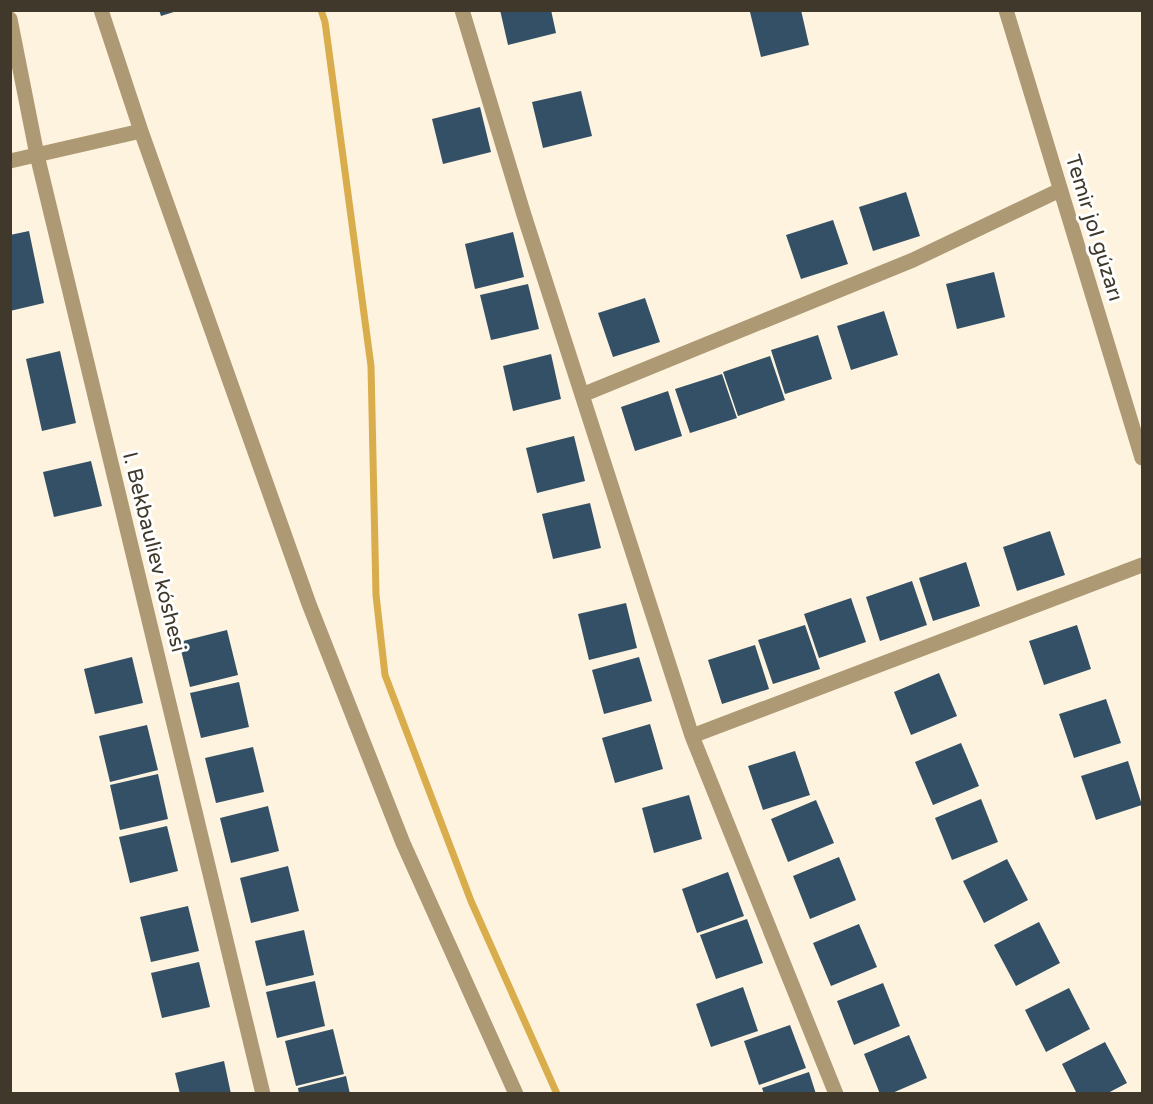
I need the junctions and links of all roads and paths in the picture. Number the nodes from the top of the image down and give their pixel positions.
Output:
1 (101, 10) edge
2 (462, 10) edge
3 (1006, 10) edge
4 (10, 19) edge
5 (141, 131) junction
6 (37, 155) junction
7 (10, 161) edge
8 (1060, 190) junction
9 (582, 395) junction
10 (1143, 458) edge
11 (1143, 565) edge
12 (692, 736) junction
13 (263, 1094) edge
14 (516, 1094) edge
15 (836, 1094) edge

1 - 5 street
2 - 9 street
3 - 8 street, Temir jol gúzarı
4 - 6 street, I. Bekbauliev kóshesi
5 - 6 street
5 - 14 street
6 - 7 street
6 - 13 street, I. Bekbauliev kóshesi
8 - 9 street
8 - 10 street, Temir jol gúzarı
9 - 12 street
11 - 12 street
12 - 15 street

